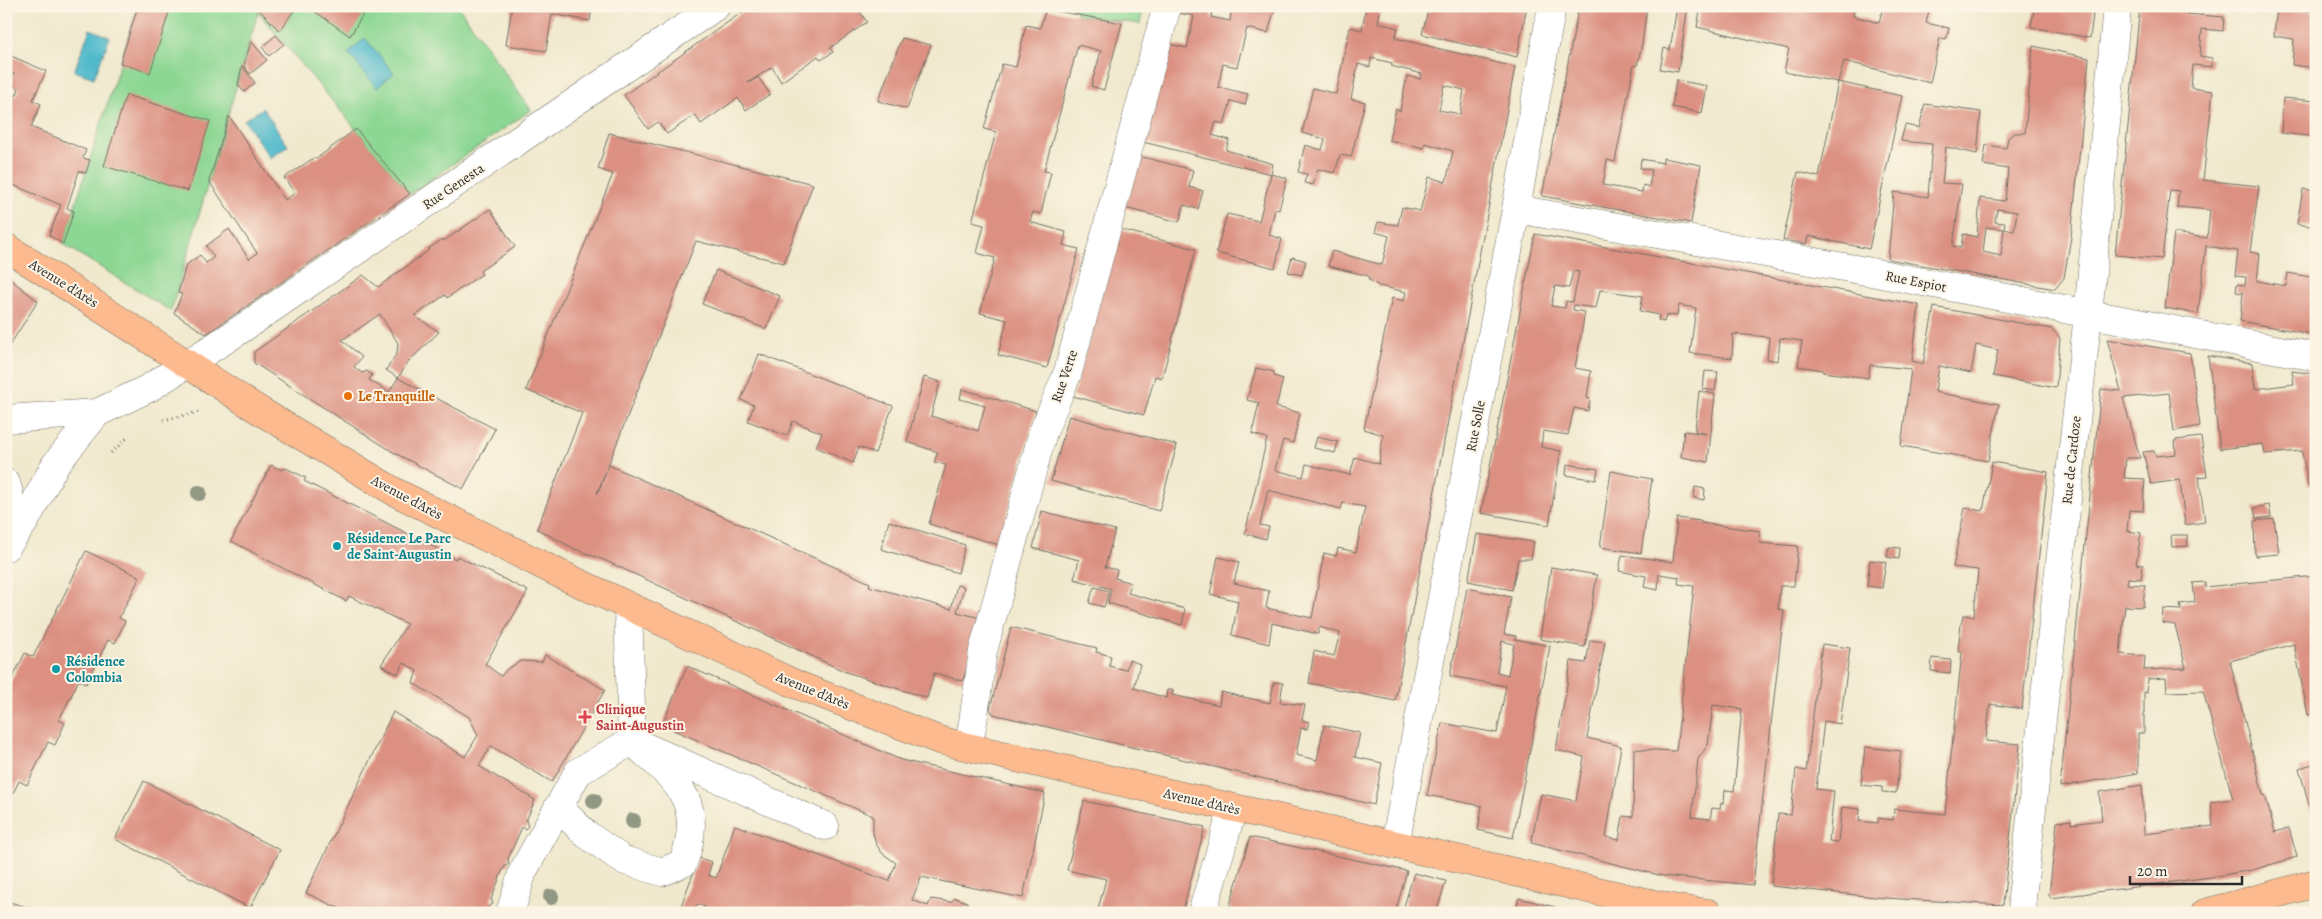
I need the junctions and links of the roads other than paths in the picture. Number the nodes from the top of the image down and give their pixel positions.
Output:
1 (716, 6) edge
2 (1167, 6) edge
3 (1552, 6) edge
4 (2117, 6) edge
5 (1516, 209) junction
6 (6, 246) edge
7 (2088, 315) junction
8 (2316, 357) edge
9 (189, 364) junction
10 (97, 414) junction
11 (6, 419) edge
12 (6, 483) edge
13 (7, 546) edge
14 (628, 606) junction
15 (632, 741) junction
16 (968, 747) junction
17 (558, 807) junction
18 (1233, 808) junction
19 (825, 826) dead end
20 (1395, 845) junction
21 (2316, 883) edge
22 (510, 913) edge
23 (1202, 913) edge
24 (1708, 913) edge
25 (2023, 913) edge
26 (2206, 913) edge

1 - 9 street, Rue Genesta
2 - 16 street, Rue Verte
3 - 5 street, Rue Solle
4 - 7 street, Rue de Cardoze
5 - 7 street, Rue Espiot
5 - 20 street, Rue Solle
6 - 9 main road, Avenue d'Arès
7 - 8 street, Rue Espiot
7 - 25 street, Rue de Cardoze
9 - 10 street, Rue Genesta
9 - 14 main road, Avenue d'Arès
10 - 11 street
10 - 13 street
12 - 13 street
14 - 15 street
14 - 16 main road, Avenue d'Arès
15 - 17 street
15 - 17 street
15 - 19 street
16 - 18 main road, Avenue d'Arès
17 - 22 street
18 - 20 main road, Avenue d'Arès
18 - 23 street
20 - 24 main road, Avenue d'Arès
21 - 26 main road

